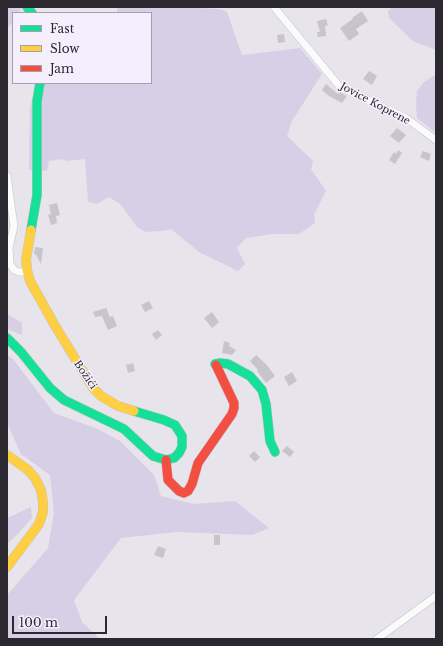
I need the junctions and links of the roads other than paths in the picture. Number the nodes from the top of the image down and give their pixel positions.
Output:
1 (274, 7) edge
2 (40, 84) edge
3 (436, 140) edge
4 (7, 176) edge
5 (27, 272) junction
6 (7, 338) edge
7 (275, 452) dead end
8 (7, 455) edge
9 (166, 460) junction
10 (7, 567) edge
11 (436, 596) edge
12 (377, 639) edge

1 - 3 street, Jovice Koprene
2 - 5 main road, Božići
4 - 5 street
5 - 9 main road, Božići
6 - 9 main road
7 - 9 main road
8 - 10 main road
11 - 12 street

